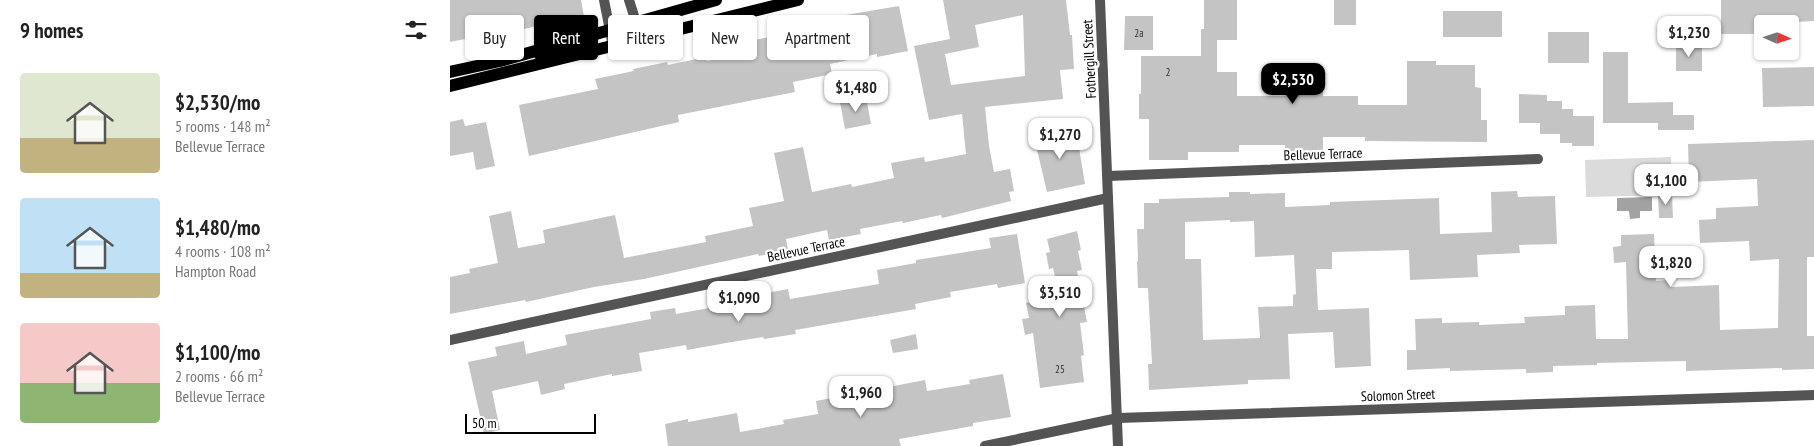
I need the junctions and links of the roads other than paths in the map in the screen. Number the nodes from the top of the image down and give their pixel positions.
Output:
1 (604, 0) edge
2 (629, 0) edge
3 (716, 0) edge
4 (798, 0) edge
5 (1100, 0) edge
6 (634, 15) edge
7 (661, 15) edge
8 (608, 20) edge
9 (683, 28) edge
10 (608, 31) edge
11 (608, 47) edge
12 (450, 72) edge
13 (450, 86) edge
14 (1538, 159) dead end
15 (1109, 176) junction
16 (1108, 198) junction
17 (450, 340) edge
18 (1814, 396) edge
19 (1118, 418) junction
20 (985, 446) edge
21 (1118, 446) edge

1 - 8 street
2 - 6 street
3 - 7 main road
4 - 9 main road
5 - 15 street, Fothergill Street
10 - 12 main road
11 - 13 main road
14 - 15 street, Bellevue Terrace
15 - 16 street, Fothergill Street
16 - 17 street, Bellevue Terrace
16 - 19 street, Fothergill Street
18 - 19 street, Solomon Street
19 - 20 street, Solomon Street
19 - 21 street, Fothergill Street

